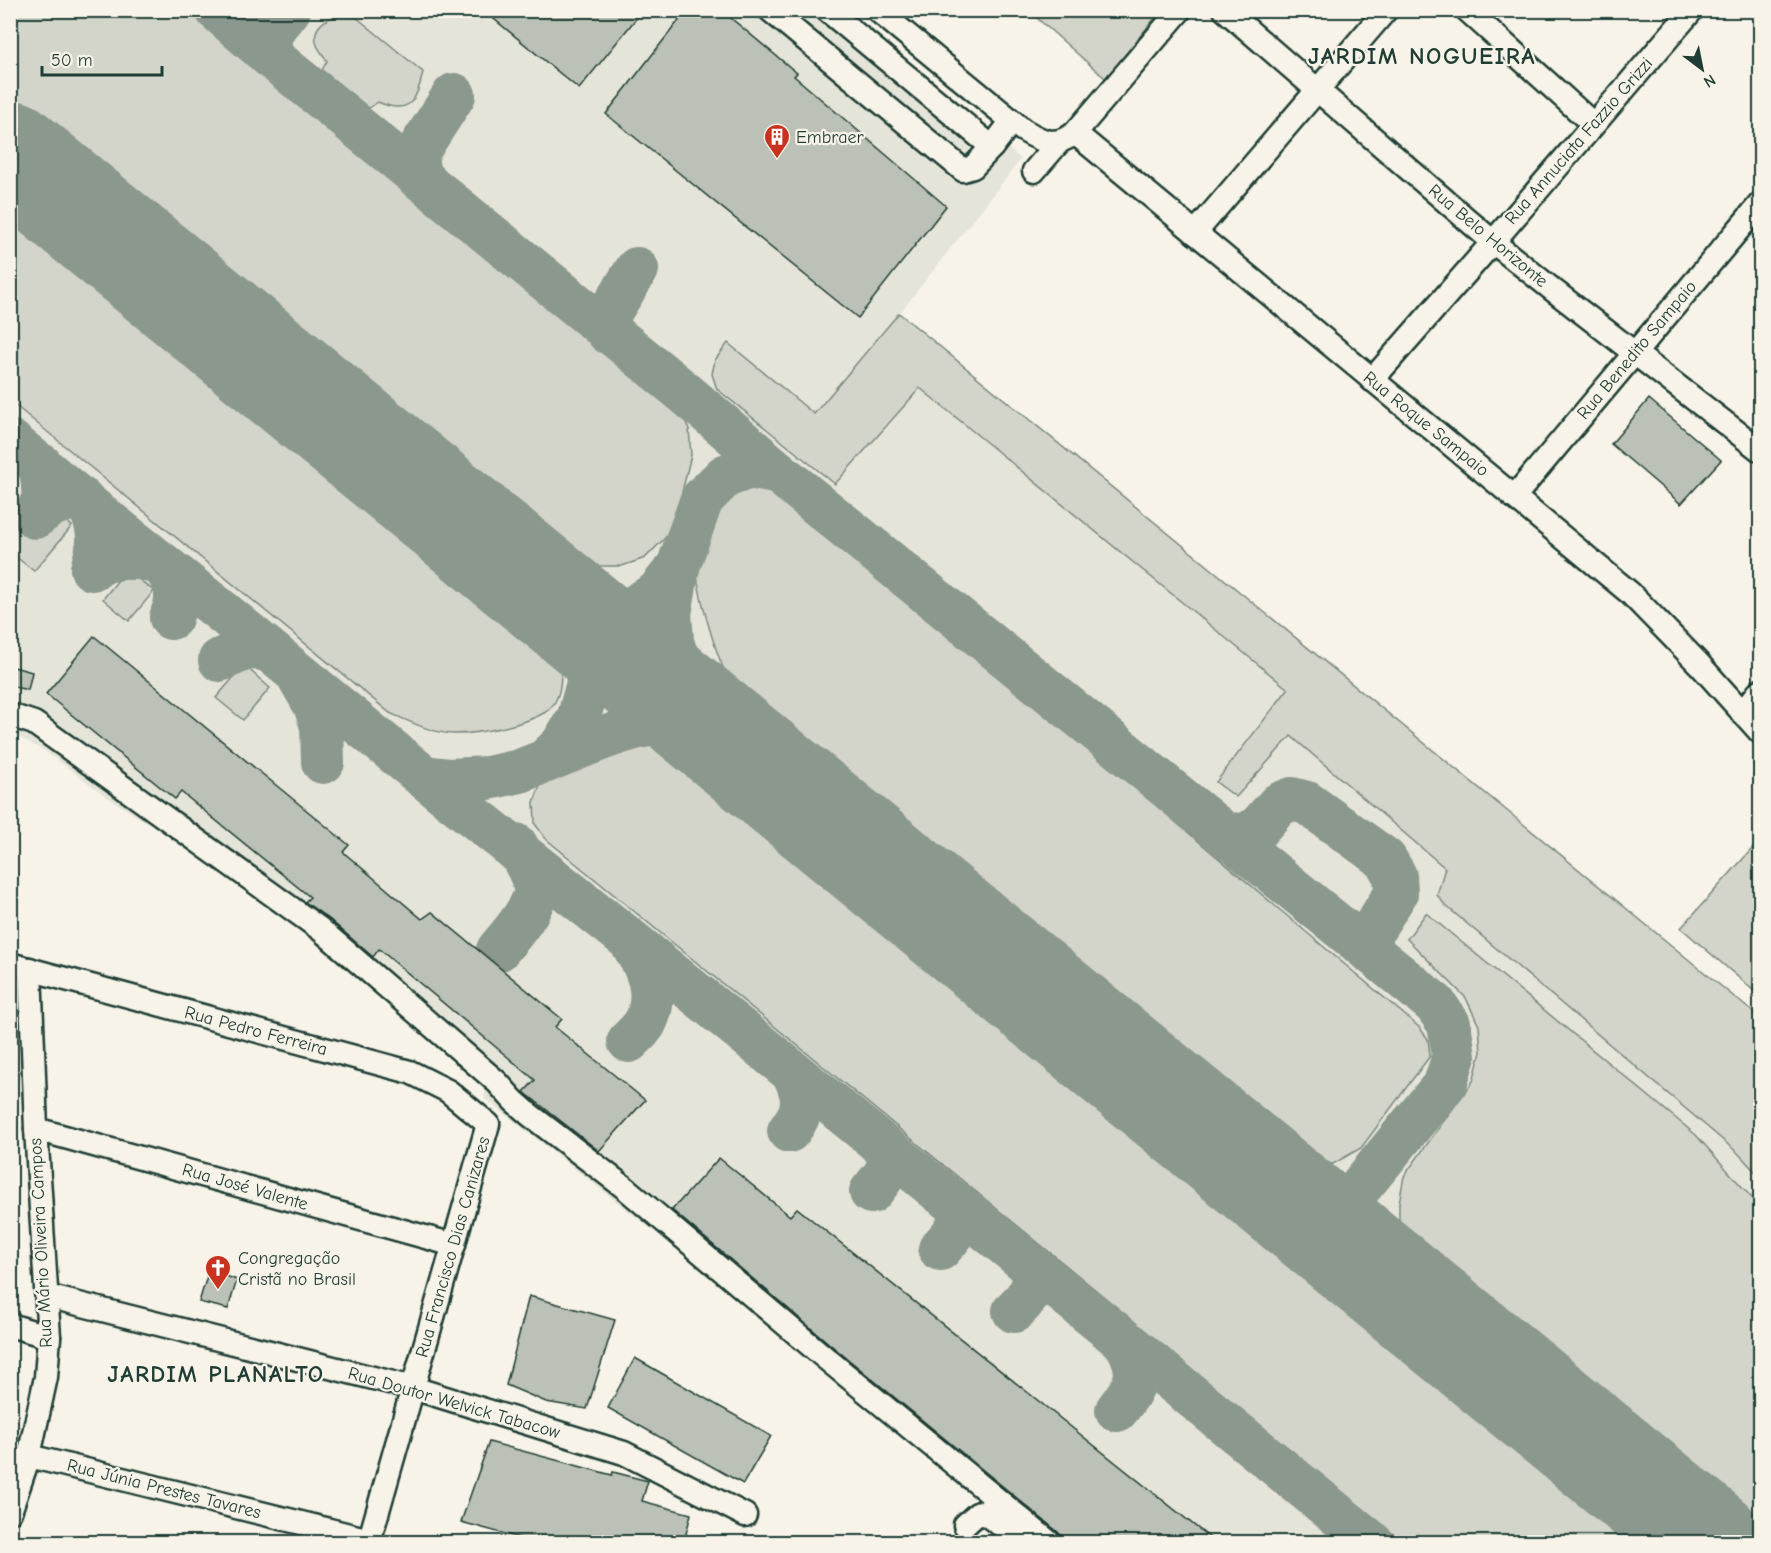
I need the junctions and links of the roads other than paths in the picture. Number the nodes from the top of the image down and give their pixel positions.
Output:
1 (770, 10) edge
2 (877, 10) edge
3 (1180, 10) edge
4 (1225, 10) edge
5 (1386, 10) edge
6 (1467, 10) edge
7 (1692, 10) edge
8 (829, 12) edge
9 (810, 44) junction
10 (1317, 90) junction
11 (1012, 121) junction
12 (1593, 124) junction
13 (1067, 137) junction
14 (992, 147) junction
15 (1034, 171) dead end
16 (1761, 204) edge
17 (1195, 233) junction
18 (1493, 242) junction
19 (1635, 352) junction
20 (1371, 380) junction
21 (1759, 444) edge
22 (1514, 497) junction
23 (1761, 691) edge
24 (1742, 712) junction
25 (10, 715) edge
26 (1761, 732) edge
27 (20, 967) edge
28 (488, 1124) joint
29 (36, 1129) junction
30 (454, 1245) junction
31 (47, 1296) junction
32 (10, 1324) edge
33 (49, 1337) junction
34 (413, 1388) junction
35 (29, 1456) junction
36 (10, 1512) edge
37 (745, 1515) dead end
38 (965, 1525) dead end
39 (369, 1541) edge
40 (1025, 1542) edge
41 (1049, 1542) edge

1 - 9 street
2 - 11 street
3 - 13 street
4 - 10 street, Rua Belo Horizonte
5 - 10 street
6 - 12 street
7 - 12 street, Rua Annuciata Fazzio Grizzi
8 - 9 street
8 - 14 street
9 - 14 street
10 - 17 street
10 - 18 street, Rua Belo Horizonte
11 - 13 street
11 - 14 street
12 - 18 street, Rua Annuciata Fazzio Grizzi
13 - 15 street
13 - 17 street, Rua Roque Sampaio
16 - 19 street, Rua Benedito Sampaio
17 - 20 street, Rua Roque Sampaio
18 - 19 street, Rua Belo Horizonte
18 - 20 street, Rua Annuciata Fazzio Grizzi
19 - 21 street, Rua Belo Horizonte
19 - 22 street, Rua Benedito Sampaio
20 - 22 street, Rua Roque Sampaio
22 - 24 street, Rua Roque Sampaio
23 - 24 street
24 - 26 street, Rua Roque Sampaio
25 - 41 street
27 - 28 street, Rua Pedro Ferreira
27 - 29 street, Rua Mário Oliveira Campos
28 - 30 street, Rua Francisco Dias Canizares
29 - 30 street, Rua José Valente
29 - 31 street, Rua Mário Oliveira Campos
30 - 34 street, Rua Francisco Dias Canizares
31 - 33 street, Rua Mário Oliveira Campos
31 - 34 street, Rua Doutor Welvick Tabacow
32 - 33 street
33 - 35 street, Rua Mário Oliveira Campos
34 - 37 street, Rua Doutor Welvick Tabacow
34 - 39 street, Rua Francisco Dias Canizares
35 - 36 street, Rua Mário Oliveira Campos
35 - 39 street, Rua Júnia Prestes Tavares
38 - 40 street

